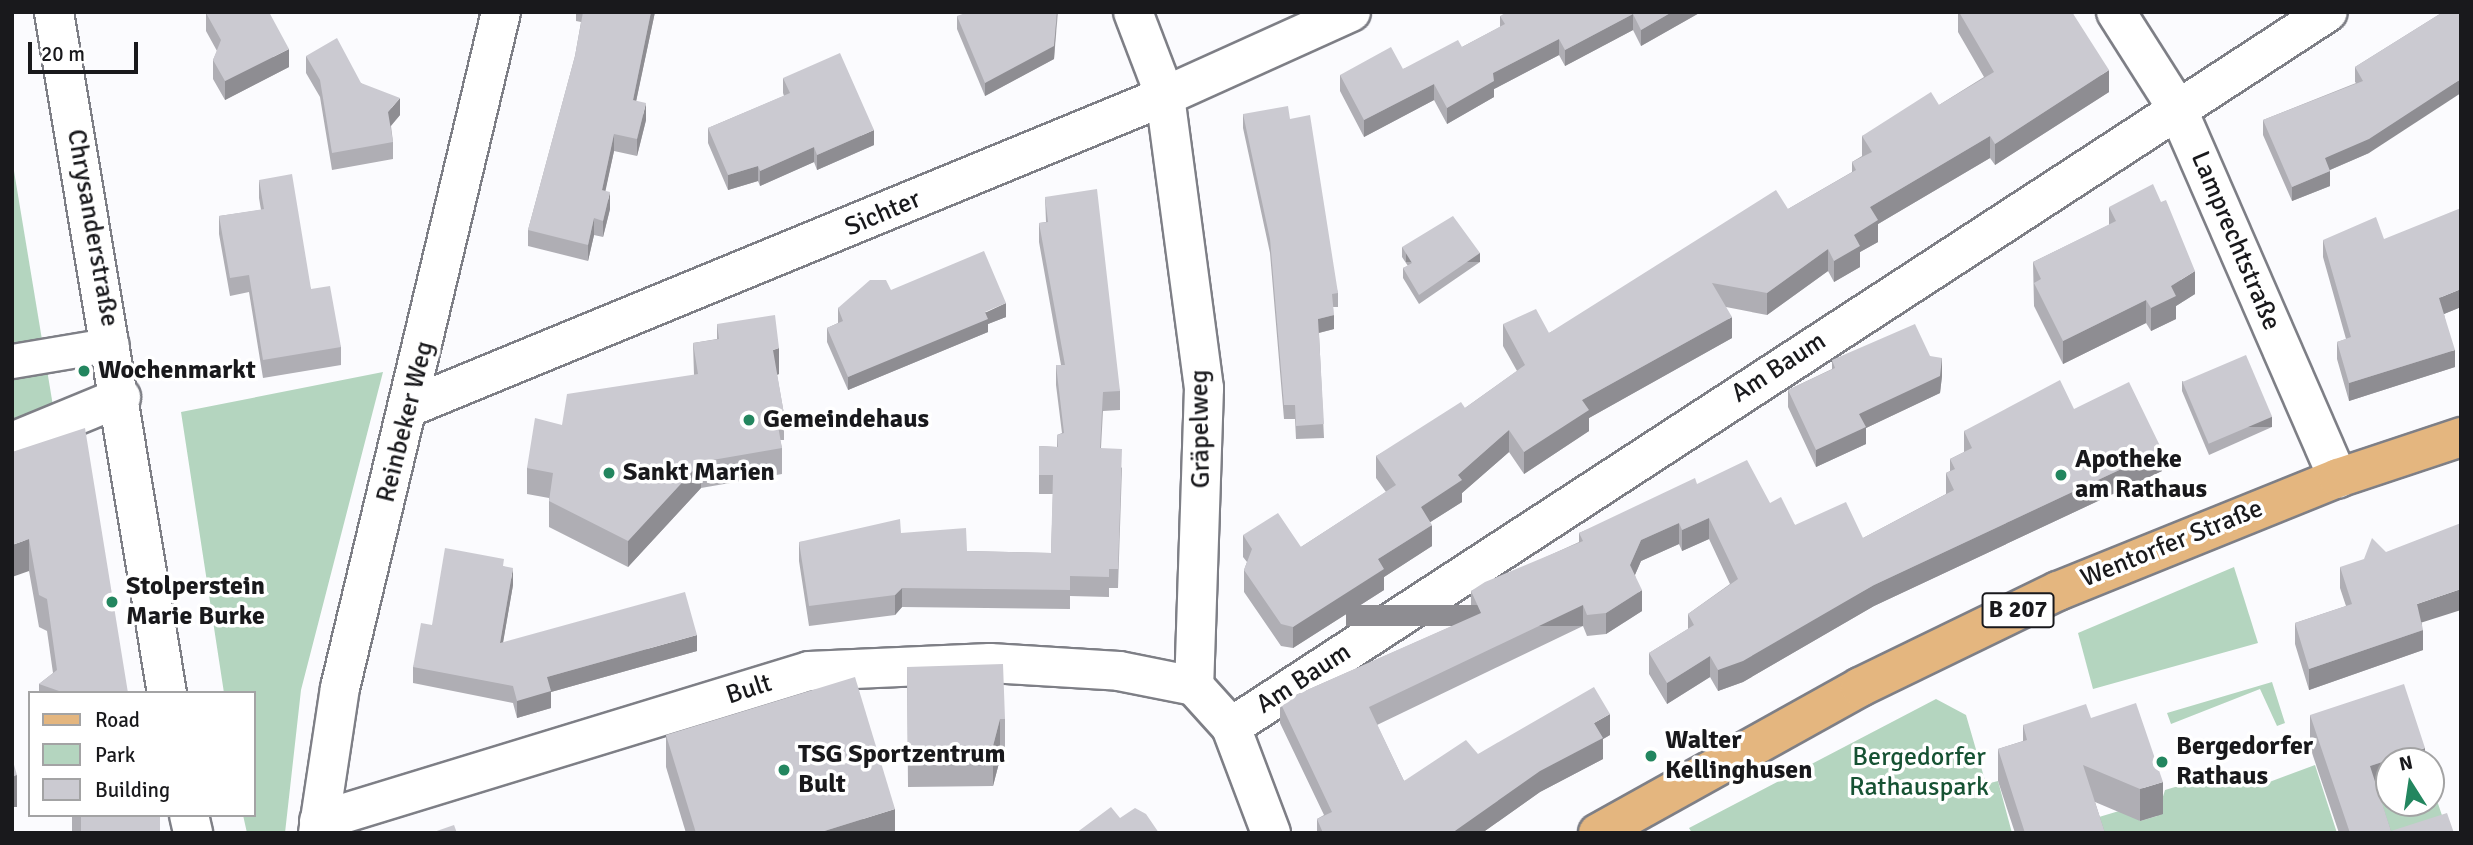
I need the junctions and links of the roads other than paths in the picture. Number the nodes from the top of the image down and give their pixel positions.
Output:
1 (54, 12) edge
2 (501, 12) edge
3 (1133, 12) edge
4 (1351, 12) edge
5 (2116, 12) edge
6 (2328, 12) edge
7 (1165, 96) junction
8 (2177, 108) junction
9 (112, 344) junction
10 (12, 361) edge
11 (121, 397) junction
12 (412, 406) junction
13 (2461, 437) edge
14 (12, 442) edge
15 (2338, 478) junction
16 (1194, 686) junction
17 (167, 691) edge
18 (1231, 727) junction
19 (319, 827) edge
20 (1271, 833) edge
21 (1598, 833) edge

1 - 9 street, Chrysanderstraße
2 - 12 street, Reinbeker Weg
3 - 7 street, Gräpelweg
4 - 7 street, Sichter
5 - 8 street, Lamprechtstraße
6 - 8 street, Am Baum
7 - 12 street, Sichter
7 - 16 street, Gräpelweg
8 - 15 street, Lamprechtstraße
8 - 18 street, Am Baum
9 - 10 street
9 - 11 street, Chrysanderstraße
11 - 14 street
11 - 17 street, Chrysanderstraße
12 - 19 street, Reinbeker Weg
13 - 15 main road, Wentorfer Straße / B 207
15 - 21 main road, Wentorfer Straße / B 207
16 - 18 street
16 - 19 street, Bult
18 - 20 street

